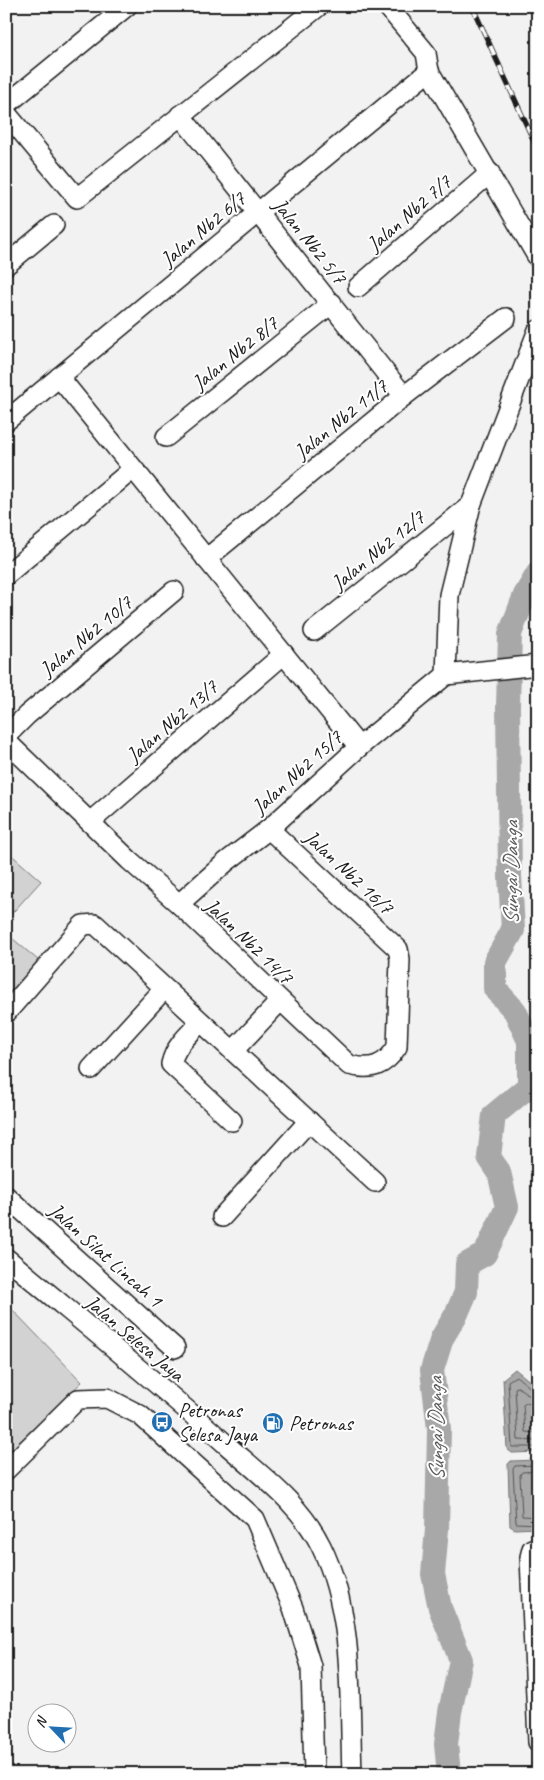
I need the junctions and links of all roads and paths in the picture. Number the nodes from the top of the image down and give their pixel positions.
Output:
1 (127, 6) edge
2 (319, 6) edge
3 (387, 6) edge
4 (429, 71) junction
5 (6, 105) edge
6 (6, 113) edge
7 (180, 115) junction
8 (490, 174) junction
9 (258, 212) junction
10 (54, 225) dead end
11 (538, 258) edge
12 (6, 264) edge
13 (358, 287) dead end
14 (332, 303) junction
15 (506, 318) dead end
16 (538, 330) edge
17 (59, 378) junction
18 (404, 396) junction
19 (6, 421) edge
20 (166, 437) dead end
21 (133, 469) junction
22 (471, 504) junction
23 (206, 559) junction
24 (6, 575) edge
25 (174, 591) dead end
26 (314, 631) dead end
27 (284, 654) junction
28 (538, 665) edge
29 (446, 675) junction
30 (6, 736) edge
31 (6, 741) edge
32 (359, 747) junction
33 (90, 822) junction
34 (268, 829) junction
35 (179, 904) junction
36 (398, 949) joint
37 (164, 989) junction
38 (280, 1001) junction
39 (6, 1012) edge
40 (201, 1022) junction
41 (234, 1050) junction
42 (91, 1069) dead end
43 (232, 1121) dead end
44 (309, 1121) junction
45 (375, 1182) dead end
46 (6, 1196) edge
47 (222, 1217) dead end
48 (6, 1258) edge
49 (176, 1348) dead end
50 (6, 1470) edge
51 (538, 1547) edge
52 (538, 1730) edge
53 (538, 1742) edge
54 (314, 1774) edge
55 (352, 1774) edge

1 - 5 street
2 - 7 street
3 - 4 street
4 - 8 street
4 - 9 street, Jalan Nb2 6/7
6 - 7 street
7 - 9 street, Jalan Nb2 5/7
8 - 11 street
8 - 13 street, Jalan Nb2 7/7
9 - 14 street, Jalan Nb2 5/7
9 - 17 street, Jalan Nb2 6/7
10 - 12 street
14 - 18 street, Jalan Nb2 5/7
14 - 20 street, Jalan Nb2 8/7
15 - 18 street, Jalan Nb2 11/7
16 - 22 street
17 - 19 street, Jalan Nb2 6/7
17 - 21 street
18 - 23 street, Jalan Nb2 11/7
21 - 23 street
21 - 24 street
22 - 26 street, Jalan Nb2 12/7
22 - 29 street
23 - 27 street
25 - 30 street, Jalan Nb2 10/7
27 - 32 street
27 - 33 street, Jalan Nb2 13/7
28 - 29 street
29 - 32 street, Jalan Nb2 15/7
31 - 33 street, Jalan Nb2 14/7
32 - 34 street, Jalan Nb2 15/7
33 - 35 street, Jalan Nb2 14/7
34 - 35 street, Jalan Nb2 15/7
34 - 36 street, Jalan Nb2 16/7
35 - 38 street, Jalan Nb2 14/7
36 - 38 street, Jalan Nb2 14/7
37 - 39 street
37 - 40 street
37 - 42 street
38 - 41 street
40 - 41 street
40 - 43 street
41 - 44 street
44 - 45 street
44 - 47 street
46 - 49 street, Jalan Silat Lincah 1
48 - 55 street, Jalan Selesa Jaya
50 - 54 street
51 - 52 street
52 - 53 street

